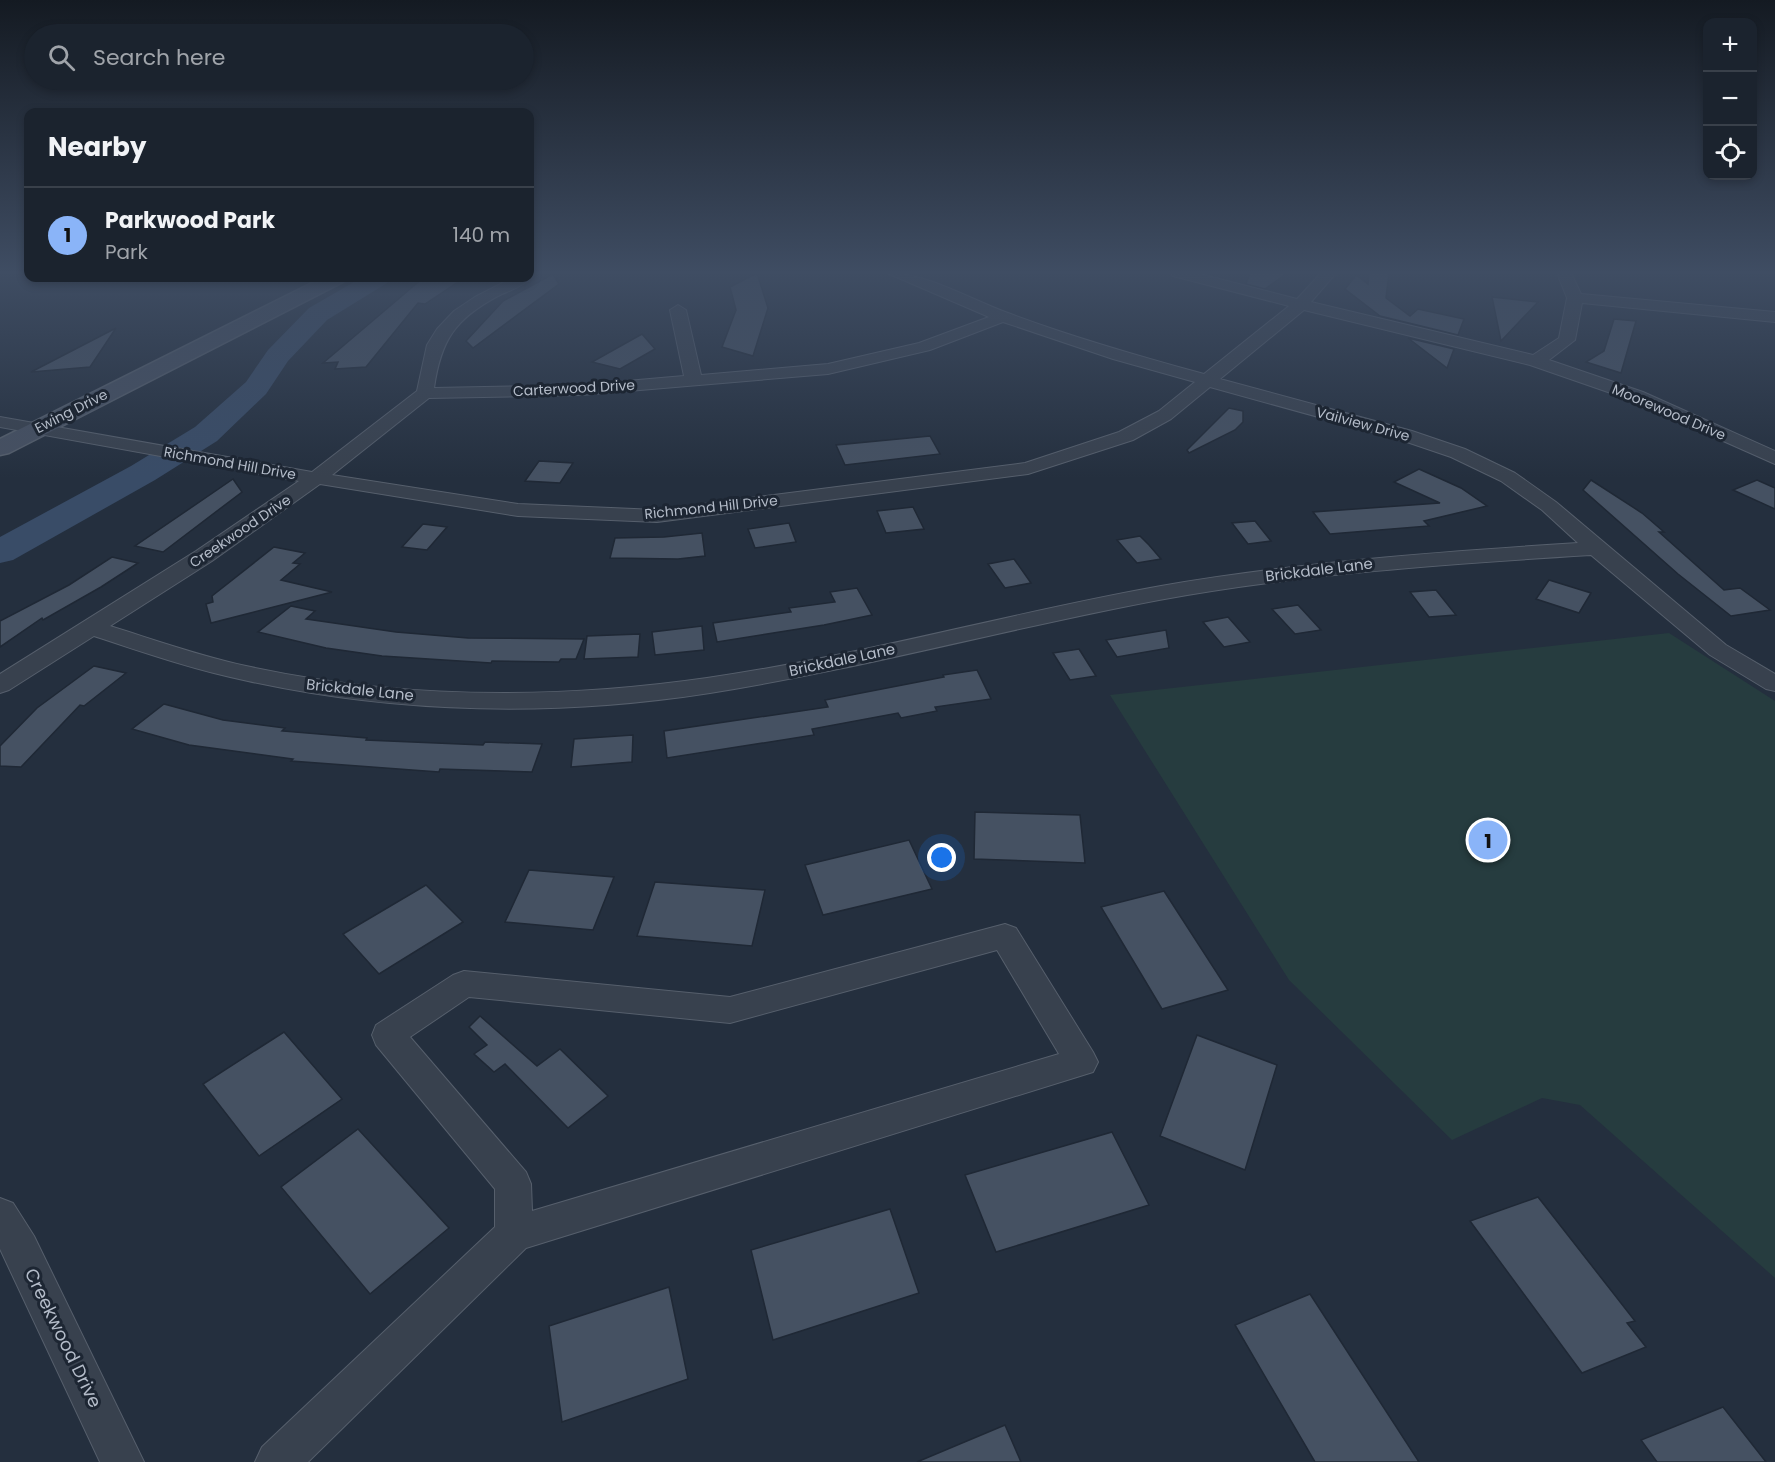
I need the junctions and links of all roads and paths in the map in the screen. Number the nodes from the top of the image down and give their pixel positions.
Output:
1 (211, 341) edge
2 (438, 341) edge
3 (685, 341) edge
4 (939, 341) edge
5 (1075, 341) edge
6 (1256, 341) edge
7 (1453, 341) edge
8 (1565, 341) edge
9 (1536, 361) junction
10 (694, 381) junction
11 (1206, 382) junction
12 (425, 393) junction
13 (0, 422) edge
14 (36, 430) junction
15 (0, 448) edge
16 (1775, 458) edge
17 (316, 478) junction
18 (1596, 548) junction
19 (91, 627) junction
20 (1775, 684) edge
21 (0, 685) edge
22 (0, 1215) edge
23 (514, 1234) junction
24 (123, 1462) edge
25 (277, 1462) edge

1 - 14 main road, Ewing Drive
2 - 12 street
3 - 10 street
4 - 10 street, Carterwood Drive
5 - 11 street, Vailview Drive
6 - 11 street, Richmond Hill Drive
7 - 9 street, Moorewood Drive
8 - 9 street
9 - 16 street, Moorewood Drive
10 - 12 street, Carterwood Drive
11 - 17 street, Richmond Hill Drive
11 - 18 street, Vailview Drive
12 - 17 street, Creekwood Drive
13 - 14 street, Richmond Hill Drive
14 - 15 main road, Ewing Drive
14 - 17 street, Richmond Hill Drive
17 - 19 street, Creekwood Drive
18 - 19 street, Brickdale Lane
18 - 20 street, Vailview Drive
19 - 21 street, Creekwood Drive
22 - 24 street, Creekwood Drive
23 - 23 street
23 - 25 street

